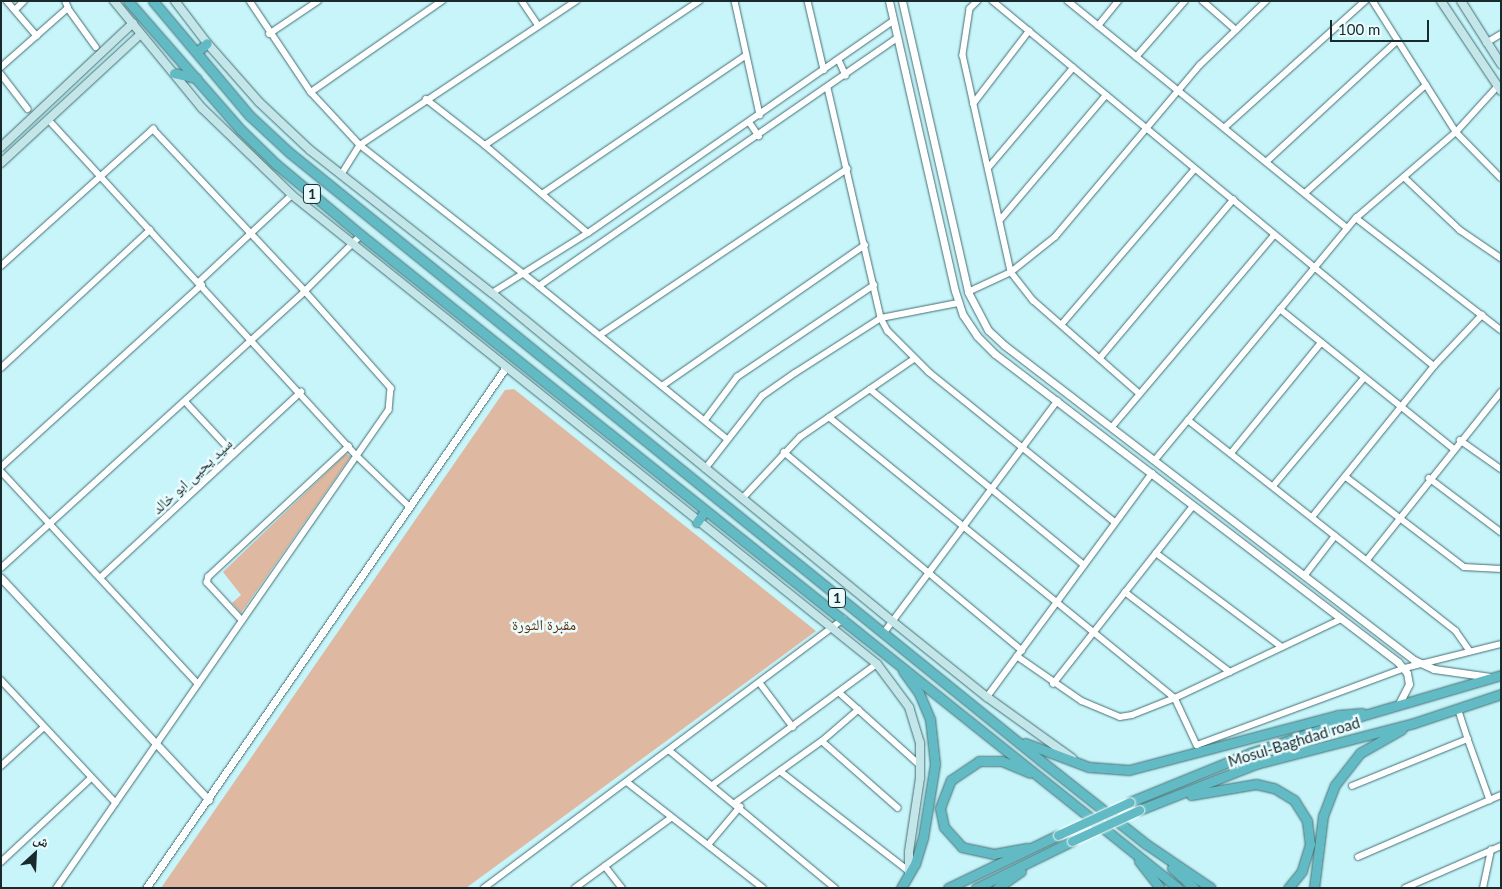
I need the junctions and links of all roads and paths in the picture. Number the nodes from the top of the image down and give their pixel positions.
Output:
1 (7, 1) edge
2 (24, 1) edge
3 (65, 1) edge
4 (114, 1) edge
5 (128, 1) edge
6 (153, 1) edge
7 (250, 1) edge
8 (318, 1) edge
9 (442, 1) edge
10 (522, 1) edge
11 (576, 1) edge
12 (698, 1) edge
13 (735, 1) edge
14 (808, 1) edge
15 (889, 1) edge
16 (902, 1) edge
17 (909, 1) edge
18 (978, 1) edge
19 (993, 1) edge
20 (1068, 1) edge
21 (1118, 1) edge
22 (1185, 1) edge
23 (1203, 1) edge
24 (1266, 1) edge
25 (1365, 1) edge
26 (1373, 1) edge
27 (1441, 1) edge
28 (1461, 1) edge
29 (179, 2) edge
30 (68, 8) junction
31 (15, 10) junction
32 (904, 12) junction
33 (894, 21) junction
34 (133, 23) junction
35 (539, 26) junction
36 (1098, 26) junction
37 (1236, 30) junction
38 (1029, 31) junction
39 (141, 34) junction
40 (270, 34) junction
41 (1501, 34) edge
42 (37, 36) junction
43 (897, 38) junction
44 (1397, 41) junction
45 (207, 43) junction
46 (1486, 43) junction
47 (96, 47) dead end
48 (197, 52) junction
49 (746, 56) junction
50 (1136, 56) junction
51 (839, 60) junction
52 (1501, 64) edge
53 (1, 67) edge
54 (1073, 68) junction
55 (824, 70) junction
56 (174, 73) junction
57 (1, 74) edge
58 (846, 76) junction
59 (196, 78) junction
60 (1426, 85) junction
61 (828, 88) junction
62 (1499, 89) edge
63 (311, 92) junction
64 (1180, 92) junction
65 (1106, 95) junction
66 (426, 99) junction
67 (973, 104) junction
68 (28, 109) dead end
69 (760, 115) junction
70 (49, 120) junction
71 (750, 122) junction
72 (1224, 128) junction
73 (1148, 130) junction
74 (1456, 132) junction
75 (759, 136) junction
76 (932, 140) junction
77 (922, 143) junction
78 (485, 144) junction
79 (360, 145) junction
80 (1, 147) edge
81 (290, 153) junction
82 (1266, 162) junction
83 (1, 163) edge
84 (276, 164) junction
85 (990, 167) junction
86 (847, 169) junction
87 (1195, 169) junction
88 (341, 175) junction
89 (101, 177) junction
90 (1404, 177) junction
91 (1501, 178) edge
92 (1304, 193) junction
93 (542, 194) junction
94 (292, 196) junction
95 (1233, 200) junction
96 (1356, 218) junction
97 (1001, 219) junction
98 (1347, 228) junction
99 (150, 230) junction
100 (248, 233) junction
101 (588, 233) junction
102 (361, 235) junction
103 (1274, 235) junction
104 (352, 244) junction
105 (864, 245) junction
106 (1501, 258) edge
107 (1, 266) edge
108 (1314, 268) junction
109 (1011, 272) junction
110 (525, 274) junction
111 (200, 284) junction
112 (874, 285) junction
113 (539, 286) junction
114 (305, 291) junction
115 (968, 292) junction
116 (492, 293) junction
117 (958, 303) junction
118 (1280, 309) junction
119 (1482, 315) junction
120 (881, 318) junction
121 (1062, 324) junction
122 (1501, 330) edge
123 (600, 335) junction
124 (252, 340) junction
125 (1321, 343) junction
126 (532, 349) junction
127 (1100, 358) junction
128 (914, 359) junction
129 (520, 361) junction
130 (1434, 366) junction
131 (506, 367) junction
132 (1, 368) edge
133 (1364, 378) junction
134 (662, 386) junction
135 (1037, 386) junction
136 (1059, 387) junction
137 (870, 389) junction
138 (301, 392) junction
139 (1501, 392) edge
140 (1139, 393) junction
141 (1494, 399) junction
142 (185, 401) junction
143 (1057, 401) junction
144 (1501, 404) edge
145 (1400, 407) junction
146 (829, 417) junction
147 (705, 420) junction
148 (1188, 420) junction
149 (1112, 427) junction
150 (726, 438) junction
151 (1460, 440) junction
152 (349, 446) junction
153 (1022, 447) junction
154 (1453, 448) junction
155 (784, 452) junction
156 (1232, 452) junction
157 (234, 454) junction
158 (357, 456) junction
159 (1155, 460) junction
160 (1, 467) edge
161 (705, 468) junction
162 (1501, 469) edge
163 (1, 472) edge
164 (1152, 473) junction
165 (1346, 477) junction
166 (1429, 478) junction
167 (1274, 485) junction
168 (1169, 486) junction
169 (1189, 486) junction
170 (991, 489) junction
171 (742, 499) junction
172 (1193, 506) junction
173 (410, 507) junction
174 (705, 511) junction
175 (1313, 516) junction
176 (1399, 517) junction
177 (697, 522) junction
178 (1115, 522) junction
179 (50, 525) junction
180 (964, 526) junction
181 (1501, 532) edge
182 (1335, 536) junction
183 (1156, 553) junction
184 (1366, 560) junction
185 (1084, 565) junction
186 (1, 568) edge
187 (1501, 569) edge
188 (929, 573) junction
189 (1305, 575) junction
190 (1, 578) edge
191 (100, 578) junction
192 (1125, 592) junction
193 (1057, 602) junction
194 (844, 619) junction
195 (1341, 619) junction
196 (242, 621) junction
197 (892, 622) junction
198 (834, 629) junction
199 (1094, 632) junction
200 (883, 634) junction
201 (1501, 644) edge
202 (1282, 647) junction
203 (1022, 650) junction
204 (1470, 651) junction
205 (886, 653) junction
206 (1017, 656) junction
207 (1421, 663) junction
208 (877, 664) junction
209 (1405, 668) junction
210 (1230, 672) junction
211 (1497, 676) edge
212 (1, 680) edge
213 (760, 683) junction
214 (198, 684) junction
215 (1054, 684) junction
216 (840, 693) junction
217 (1501, 694) edge
218 (987, 697) junction
219 (1175, 698) junction
220 (1395, 707) junction
221 (1458, 708) junction
222 (858, 710) junction
223 (1374, 712) junction
224 (1414, 723) junction
225 (793, 727) junction
226 (43, 728) junction
227 (1012, 736) junction
228 (1468, 739) junction
229 (822, 741) junction
230 (156, 745) junction
231 (669, 750) junction
232 (920, 765) junction
233 (1, 766) edge
234 (1089, 767) junction
235 (780, 771) junction
236 (91, 778) junction
237 (627, 782) junction
238 (714, 784) junction
239 (1352, 786) dead end
240 (1059, 791) junction
241 (1501, 795) edge
242 (1174, 798) junction
243 (209, 800) junction
244 (1490, 800) junction
245 (116, 803) junction
246 (737, 805) junction
247 (898, 808) dead end
248 (671, 818) junction
249 (1117, 837) junction
250 (1146, 844) junction
251 (708, 845) junction
252 (1501, 846) edge
253 (1027, 848) junction
254 (1491, 850) junction
255 (1048, 853) junction
256 (1358, 857) dead end
257 (1, 862) edge
258 (605, 866) junction
259 (909, 874) junction
260 (1421, 880) junction
261 (494, 881) junction
262 (57, 888) edge
263 (146, 888) edge
264 (484, 888) edge
265 (499, 888) edge
266 (575, 888) edge
267 (622, 888) edge
268 (763, 888) edge
269 (836, 888) edge
270 (900, 888) edge
271 (948, 888) edge
272 (976, 888) edge
273 (997, 888) edge
274 (1160, 888) edge
275 (1178, 888) edge
276 (1194, 888) edge
277 (1211, 888) edge
278 (1288, 888) edge
279 (1314, 888) edge
280 (1405, 888) edge
281 (1421, 888) edge
282 (1483, 888) edge

1 - 31 street
2 - 31 street
3 - 30 street
4 - 34 main road
5 - 59 highway, 1
6 - 48 highway, 1
7 - 40 street
8 - 40 street
9 - 63 street
10 - 35 street
11 - 35 street
12 - 78 street
13 - 49 street
14 - 55 street
15 - 33 street
16 - 32 street
17 - 32 street
18 - 67 street
19 - 38 street
20 - 36 street
21 - 36 street
22 - 50 street
23 - 37 street
24 - 37 street
25 - 72 street
26 - 44 street
27 - 62 main road
28 - 46 main road
29 - 45 main road
30 - 42 street
30 - 47 street
31 - 42 street
32 - 76 street
33 - 43 street
33 - 51 street
34 - 39 main road
34 - 80 main road
35 - 66 street
36 - 50 street
37 - 64 street
38 - 54 street
38 - 67 street
39 - 56 main road
39 - 70 main road
40 - 63 street
41 - 46 street
42 - 53 street
43 - 58 street
43 - 77 street
44 - 60 street
44 - 82 street
45 - 48 highway
45 - 88 main road
46 - 52 main road
48 - 81 highway, 1
49 - 69 street
49 - 93 street
50 - 64 street
51 - 55 street
51 - 58 street
54 - 65 street
54 - 85 street
55 - 69 street
56 - 59 highway
56 - 94 main road
57 - 68 street
58 - 61 street
59 - 84 highway, 1
60 - 74 street
60 - 92 street
61 - 75 street
61 - 86 street
62 - 74 street
63 - 79 street
64 - 72 street
64 - 73 street
65 - 73 street
65 - 97 street
66 - 78 street
66 - 79 street
67 - 85 street
69 - 71 street
70 - 83 main road
70 - 89 street
71 - 75 street
71 - 101 street
72 - 82 street
73 - 87 street
73 - 109 street
74 - 90 street
74 - 91 street
75 - 113 street
76 - 77 street
76 - 115 street
77 - 117 street
78 - 93 street
79 - 88 street
79 - 110 street
81 - 84 highway
81 - 126 highway, 1
82 - 92 street
84 - 102 highway, 1
85 - 97 street
86 - 105 street
86 - 123 street
87 - 95 street
87 - 121 street
88 - 116 main road
89 - 99 street
89 - 100 street
89 - 107 street
90 - 96 street
90 - 106 street
92 - 98 street
93 - 101 street
94 - 100 street
94 - 104 main road
95 - 103 street
95 - 127 street
96 - 98 street
96 - 119 street
97 - 109 street
98 - 108 street
99 - 111 street
99 - 132 street
100 - 111 street
100 - 114 street
101 - 110 street
102 - 104 street
102 - 129 highway, 1
103 - 108 street
103 - 140 street
104 - 114 street
104 - 131 main road
105 - 112 street
105 - 134 street
108 - 118 street
108 - 130 street
109 - 115 street
109 - 121 street
110 - 113 street
110 - 116 street
111 - 124 street
111 - 160 street
112 - 120 street
112 - 147 street
113 - 123 street
114 - 124 street
114 - 158 street
115 - 136 street
116 - 161 main road
117 - 120 street
117 - 135 street
118 - 125 street
118 - 148 street
119 - 122 street
119 - 130 street
120 - 128 street
120 - 150 street
121 - 127 street
123 - 134 street
124 - 138 street
124 - 142 street
125 - 133 street
125 - 156 street
126 - 129 highway
126 - 200 highway, 1
127 - 140 street
128 - 137 street
128 - 153 street
129 - 174 highway, 1
130 - 145 street
131 - 173 street
131 - 177 main road
133 - 145 street
133 - 167 street
134 - 147 street
135 - 136 street
135 - 143 street
136 - 149 street
137 - 146 street
137 - 170 street
138 - 152 street
138 - 157 street, سيد يحيى ابو خالد
139 - 141 street
140 - 149 street
141 - 144 street
141 - 151 street
142 - 157 street
142 - 179 street
143 - 153 street
143 - 164 street
145 - 154 street
145 - 165 street
146 - 155 street
146 - 180 street
147 - 150 street
148 - 156 street
148 - 159 street
149 - 159 street
150 - 161 street
151 - 154 street
151 - 162 street
152 - 158 street
152 - 196 street
153 - 170 street
153 - 178 street
154 - 166 street
155 - 171 street
155 - 188 street
156 - 167 street
157 - 191 street, سيد يحيى ابو خالد
158 - 173 street
158 - 196 street
159 - 169 street
161 - 171 main road
163 - 179 street
164 - 168 street
164 - 178 street
165 - 175 street
165 - 176 street
166 - 176 street
166 - 181 street
167 - 175 street
168 - 169 street
168 - 172 street
169 - 189 street
170 - 180 street
170 - 185 street
171 - 197 main road
172 - 183 street
172 - 195 street
173 - 243 street
174 - 177 highway
174 - 194 highway, 1
175 - 182 street
176 - 184 street
176 - 187 street
177 - 198 main road
178 - 185 street
179 - 186 street
179 - 191 street
180 - 188 street
180 - 193 street
182 - 184 street
182 - 189 street
183 - 192 street
183 - 202 street
184 - 204 street
185 - 193 street
188 - 197 street
188 - 203 street
189 - 207 street
190 - 230 street
191 - 214 street
192 - 199 street
192 - 210 street
193 - 199 street
193 - 203 street
194 - 198 street
194 - 205 highway, 1
195 - 202 street
195 - 209 street
196 - 214 street
197 - 200 street
197 - 218 main road
198 - 208 main road
198 - 213 street
199 - 215 street
199 - 219 street
200 - 227 highway, 1
201 - 204 street
202 - 210 street
203 - 206 street
204 - 207 street
205 - 240 highway
205 - 259 highway
206 - 215 street
206 - 218 street
207 - 209 street
207 - 211 street
208 - 216 street
208 - 232 main road
209 - 219 street
209 - 220 street
210 - 219 street
211 - 220 highway
212 - 226 street
213 - 225 street
213 - 231 street
214 - 230 street
215 - 219 street
216 - 222 street
216 - 225 street
217 - 221 highway, Mosul-Baghdad road
218 - 234 main road
220 - 223 highway
221 - 224 highway, Mosul-Baghdad road
221 - 228 street
222 - 229 street
222 - 232 street
223 - 234 highway
223 - 253 highway, bridge
224 - 242 highway, Mosul-Baghdad road
224 - 279 highway
225 - 238 street
226 - 233 street
226 - 236 street
227 - 234 highway
227 - 250 highway, 1
228 - 239 street
228 - 244 street
229 - 235 street
229 - 247 street
230 - 243 street
230 - 245 street
231 - 237 street
231 - 238 street
232 - 259 main road
235 - 246 street
235 - 259 street
236 - 245 street
236 - 257 street
237 - 248 street
237 - 261 street
238 - 246 street
240 - 249 highway
240 - 253 highway
241 - 244 street
242 - 255 highway, Mosul-Baghdad road, bridge
242 - 278 highway
243 - 263 street
244 - 256 street
245 - 262 street
246 - 251 street
246 - 269 street
248 - 251 street
248 - 258 street
249 - 274 highway
249 - 275 highway
250 - 276 highway
250 - 277 highway
251 - 268 street
252 - 254 street
253 - 271 highway
254 - 260 street
254 - 282 street
255 - 272 highway
255 - 273 highway
258 - 266 street
258 - 267 street
259 - 270 highway
260 - 280 street
260 - 281 street
261 - 264 street
261 - 265 street

